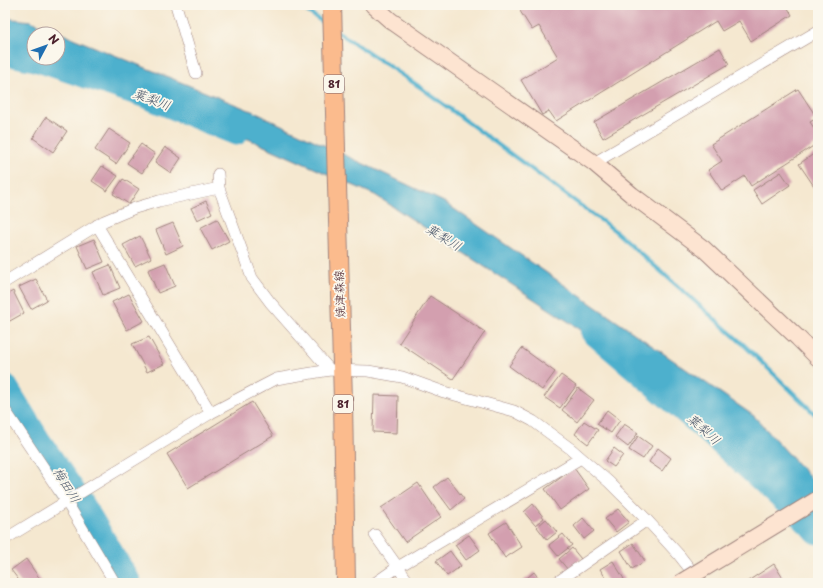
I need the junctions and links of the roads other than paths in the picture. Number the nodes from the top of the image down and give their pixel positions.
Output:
1 (176, 5) edge
2 (332, 5) edge
3 (373, 5) edge
4 (818, 32) edge
5 (196, 73) dead end
6 (594, 163) junction
7 (218, 174) dead end
8 (219, 188) junction
9 (97, 225) junction
10 (5, 282) edge
11 (818, 358) edge
12 (336, 370) junction
13 (5, 410) edge
14 (211, 413) junction
15 (581, 458) junction
16 (818, 499) edge
17 (66, 501) junction
18 (647, 520) junction
19 (375, 536) dead end
20 (5, 539) edge
21 (398, 567) junction
22 (115, 583) edge
23 (346, 583) edge
24 (375, 583) edge
25 (409, 583) edge
26 (556, 583) edge
27 (680, 583) edge
28 (701, 583) edge

1 - 5 street
2 - 12 main road, 焼津森線 / 81
3 - 6 street
4 - 6 street
6 - 11 street
7 - 8 street
8 - 9 street
8 - 12 street
9 - 10 street
9 - 14 street
12 - 14 street
12 - 15 street
12 - 23 main road, 焼津森線 / 81
13 - 17 street
14 - 17 street
15 - 18 street
15 - 21 street
16 - 27 street, bridge
17 - 20 street
17 - 22 street
18 - 26 street
18 - 28 street
19 - 21 street
21 - 24 street
21 - 25 street

